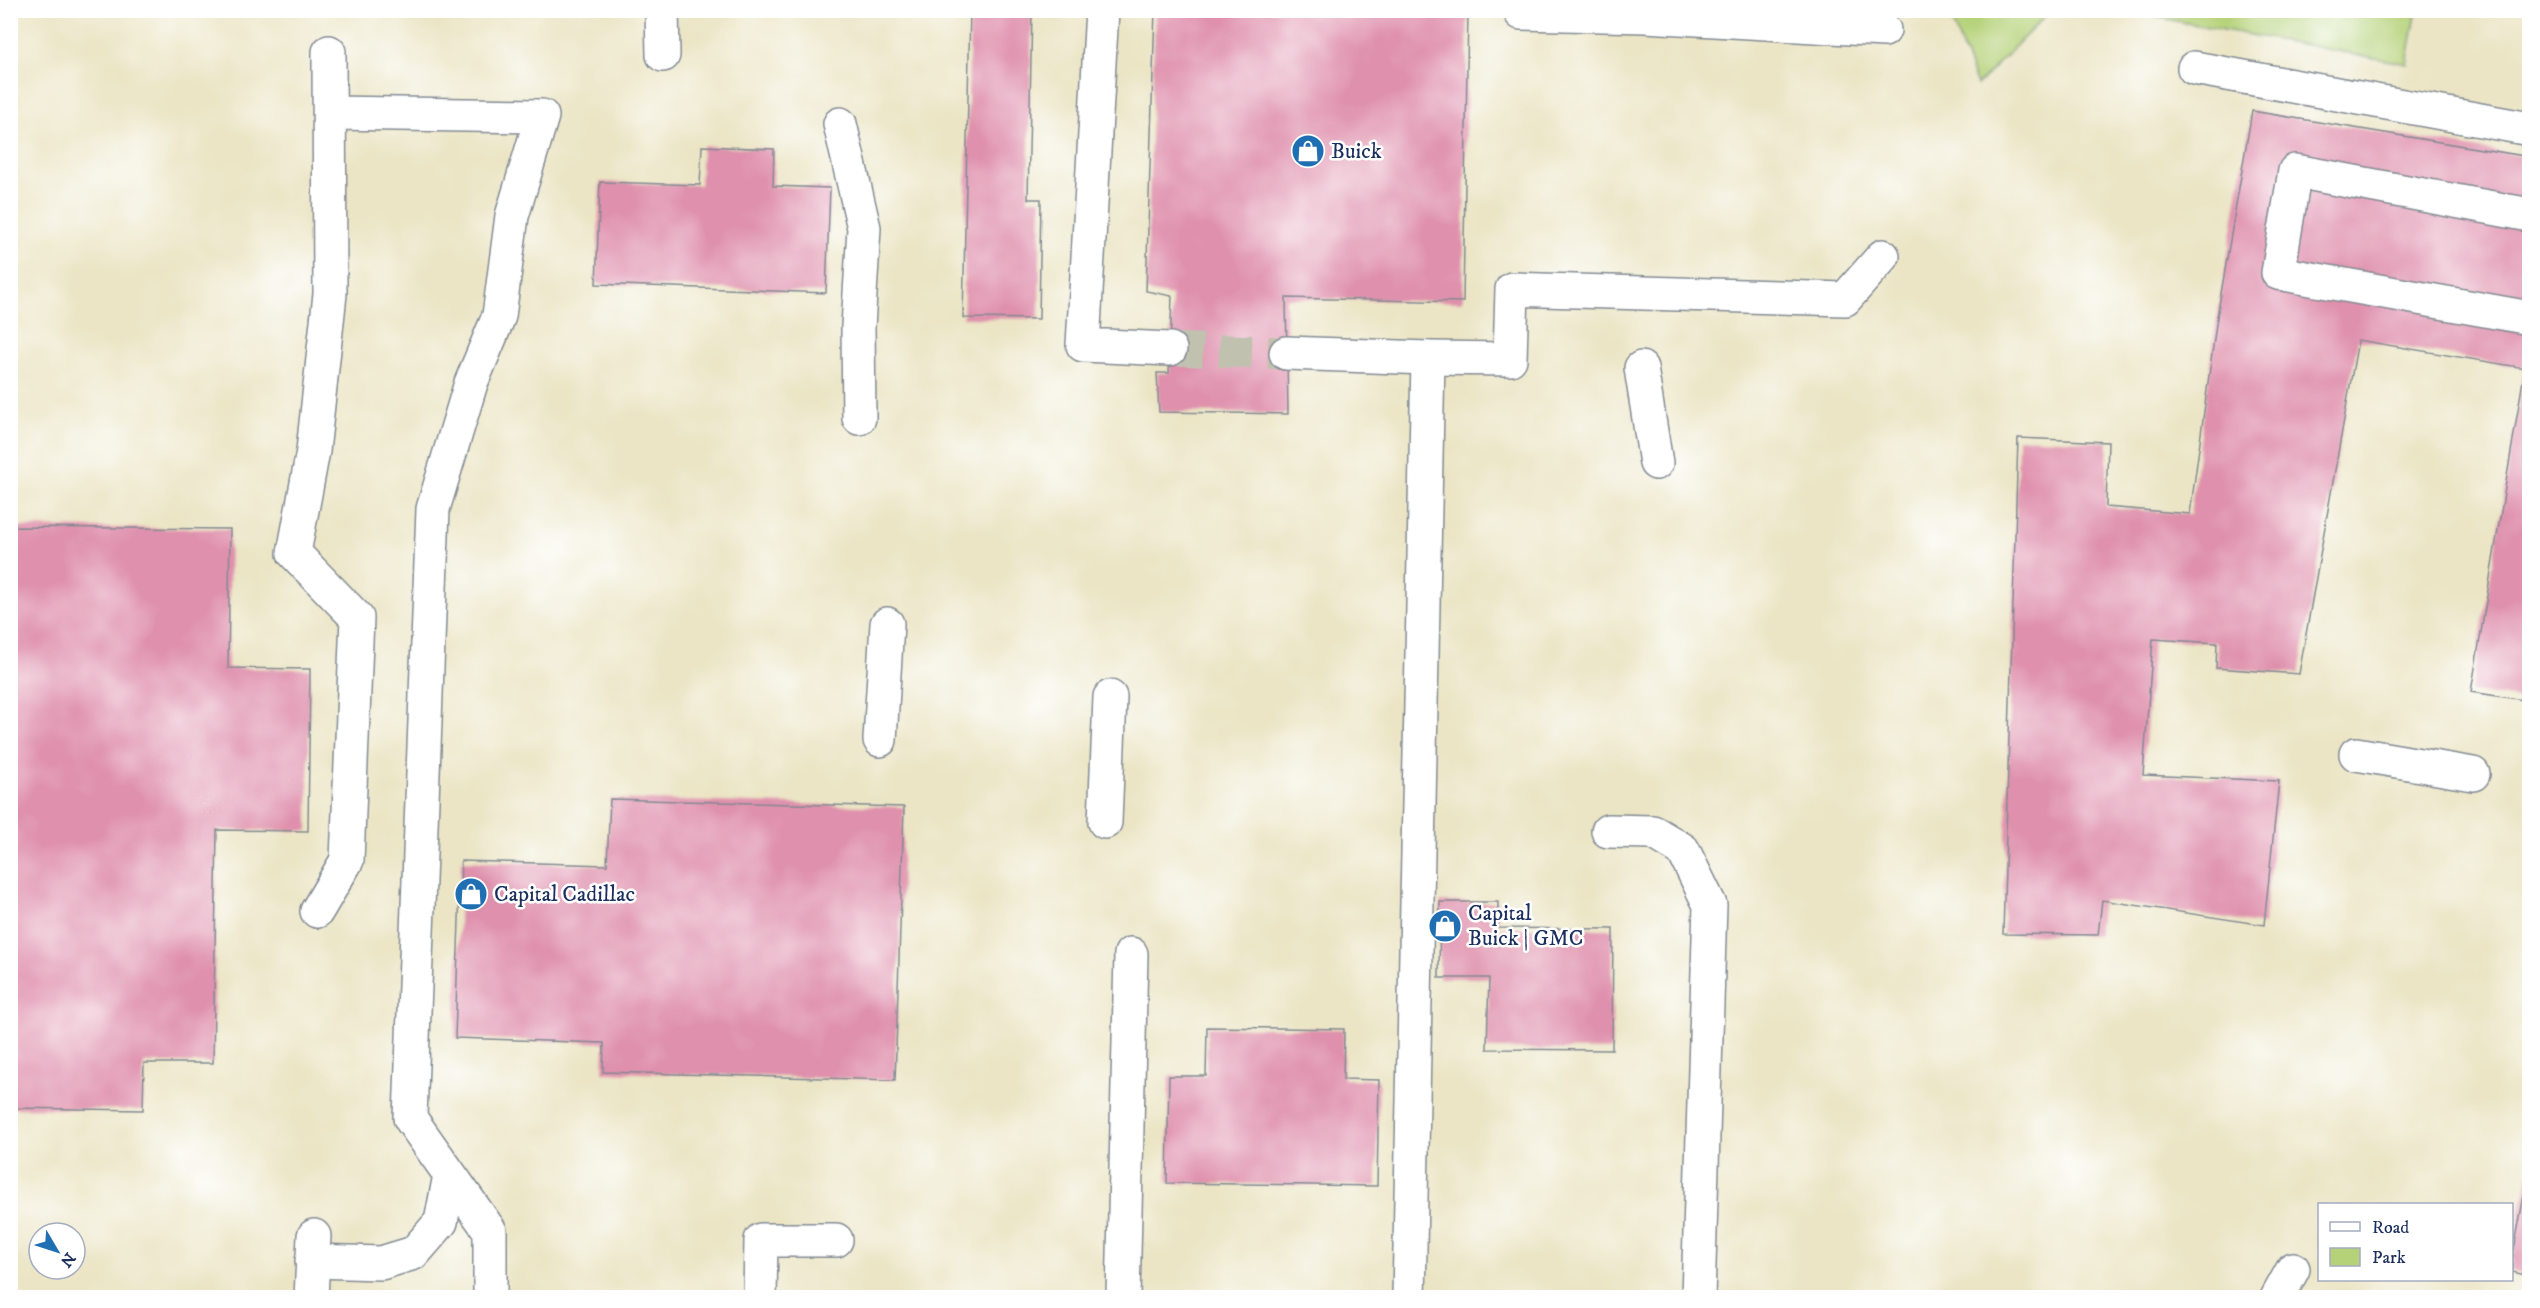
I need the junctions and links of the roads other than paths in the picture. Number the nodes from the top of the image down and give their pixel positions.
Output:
1 (662, 10) edge
2 (1102, 10) edge
3 (1521, 10) edge
4 (1884, 30) dead end
5 (329, 52) dead end
6 (663, 55) dead end
7 (2194, 68) dead end
8 (330, 112) junction
9 (840, 124) dead end
10 (2529, 129) edge
11 (2529, 215) edge
12 (1883, 256) dead end
13 (2529, 318) edge
14 (1170, 349) tunnel mouth
15 (1287, 353) tunnel mouth
16 (1428, 358) junction
17 (1641, 368) dead end
18 (859, 418) dead end
19 (1656, 463) dead end
20 (887, 624) dead end
21 (1110, 697) dead end
22 (880, 740) dead end
23 (2356, 754) dead end
24 (2473, 774) dead end
25 (1105, 822) dead end
26 (1608, 831) dead end
27 (317, 911) dead end
28 (1131, 954) dead end
29 (450, 1175) junction
30 (836, 1240) dead end
31 (311, 1298) edge
32 (490, 1298) edge
33 (760, 1298) edge
34 (1124, 1298) edge
35 (1409, 1298) edge
36 (1698, 1298) edge
37 (2277, 1298) edge
38 (2300, 1298) edge

1 - 6 street
2 - 14 street
3 - 4 street
5 - 8 street
7 - 10 street
8 - 27 street
8 - 29 street
9 - 18 street
11 - 13 street
12 - 16 street
15 - 16 street
16 - 35 street
17 - 19 street
20 - 22 street
21 - 25 street
23 - 24 street
26 - 36 street
28 - 34 street
29 - 31 street
29 - 32 street
30 - 33 street
37 - 38 street

